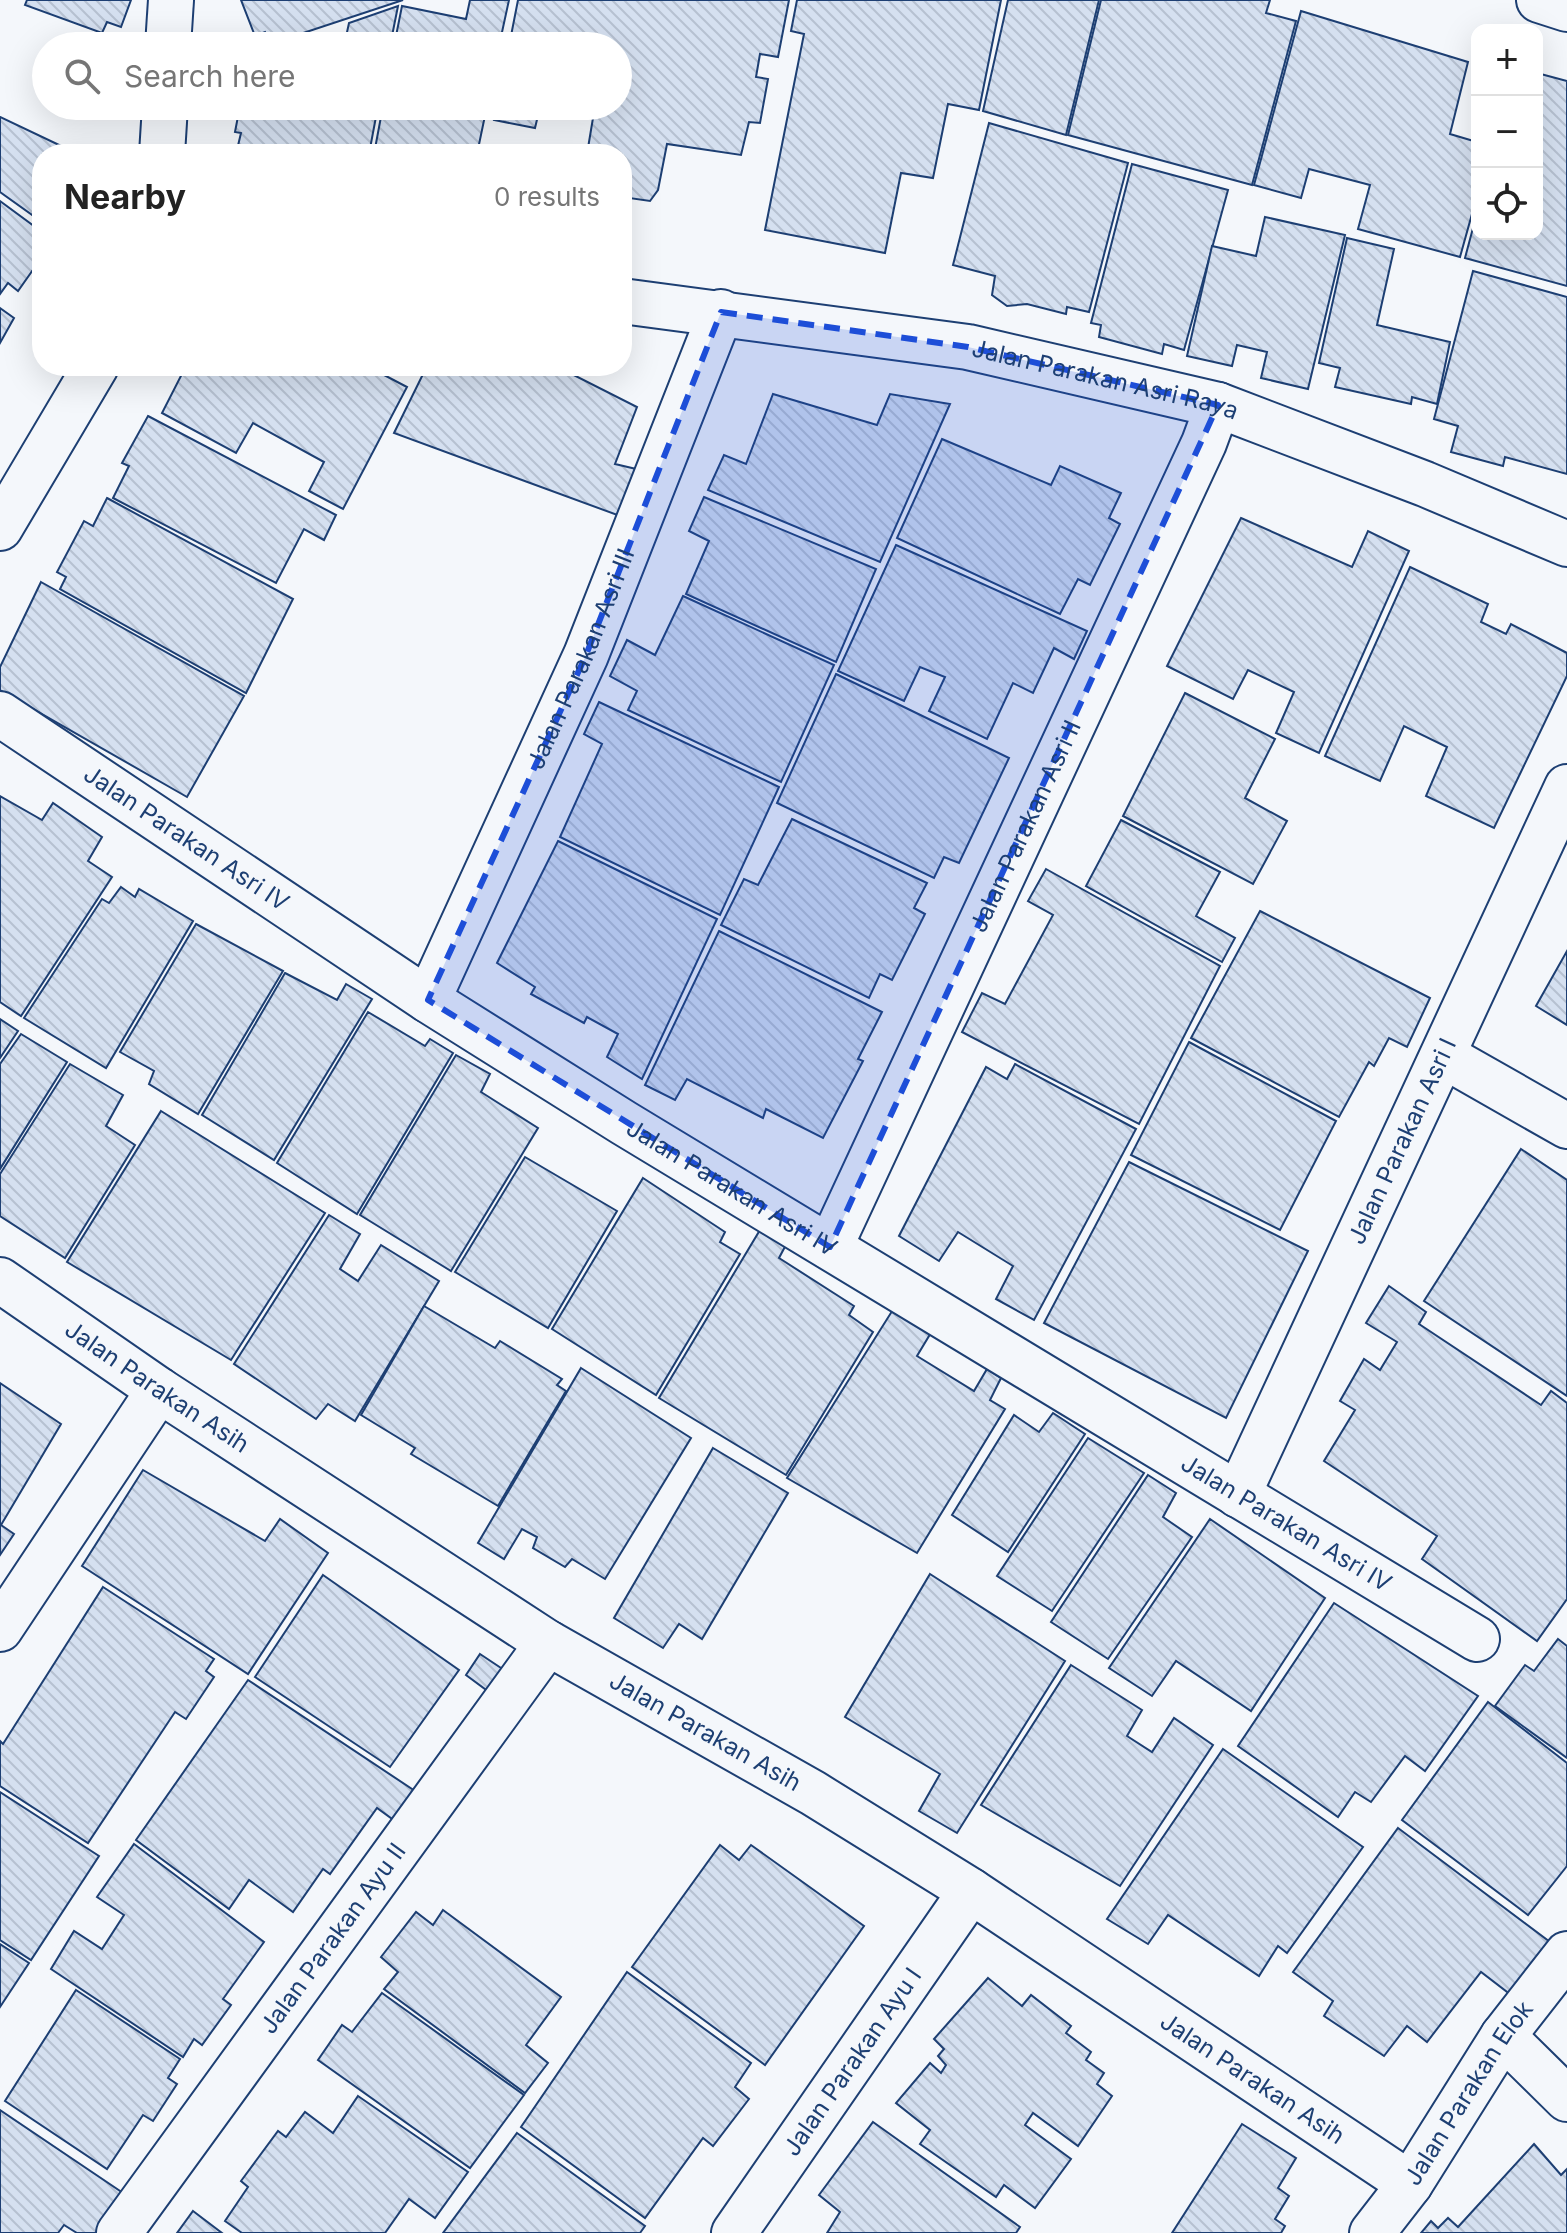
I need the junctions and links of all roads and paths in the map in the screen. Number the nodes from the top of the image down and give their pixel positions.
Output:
1 (171, 0) edge
2 (1539, 0) edge
3 (1567, 9) edge
4 (169, 32) edge
5 (164, 120) edge
6 (163, 144) edge
7 (632, 302) edge
8 (721, 312) junction
9 (90, 376) edge
10 (1218, 405) junction
11 (0, 528) edge
12 (1567, 544) edge
13 (0, 714) edge
14 (1567, 787) edge
15 (428, 1000) junction
16 (1444, 1056) junction
17 (1567, 1126) edge
18 (830, 1247) junction
19 (0, 1280) edge
20 (159, 1390) junction
21 (1238, 1495) junction
22 (0, 1629) edge
23 (1477, 1639) dead end
24 (548, 1643) junction
25 (971, 1891) junction
26 (1567, 1954) edge
27 (1503, 2036) junction
28 (1567, 2099) edge
29 (1410, 2184) junction
30 (119, 2233) edge
31 (734, 2233) edge
32 (1372, 2233) edge

1 - 4 street
2 - 3 street
5 - 6 street
7 - 8 street, Jalan Parakan Asri Raya
8 - 10 street, Jalan Parakan Asri Raya
8 - 15 street, Jalan Parakan Asri III
9 - 11 street
10 - 12 street, Jalan Parakan Asri Raya
10 - 18 street, Jalan Parakan Asri II
13 - 15 street, Jalan Parakan Asri IV
14 - 16 street, Jalan Parakan Asri I
15 - 18 street, Jalan Parakan Asri IV
16 - 17 street
16 - 21 street, Jalan Parakan Asri I
18 - 21 street, Jalan Parakan Asri IV
19 - 20 street, Jalan Parakan Asih
20 - 22 street
20 - 24 street, Jalan Parakan Asih
21 - 23 street, Jalan Parakan Asri IV
24 - 25 street, Jalan Parakan Asih
24 - 30 street, Jalan Parakan Ayu II
25 - 29 street, Jalan Parakan Asih
25 - 31 street, Jalan Parakan Ayu I
26 - 27 street, Jalan Parakan Elok
27 - 28 street
27 - 29 street, Jalan Parakan Elok
29 - 32 street, Jalan Parakan Elok

